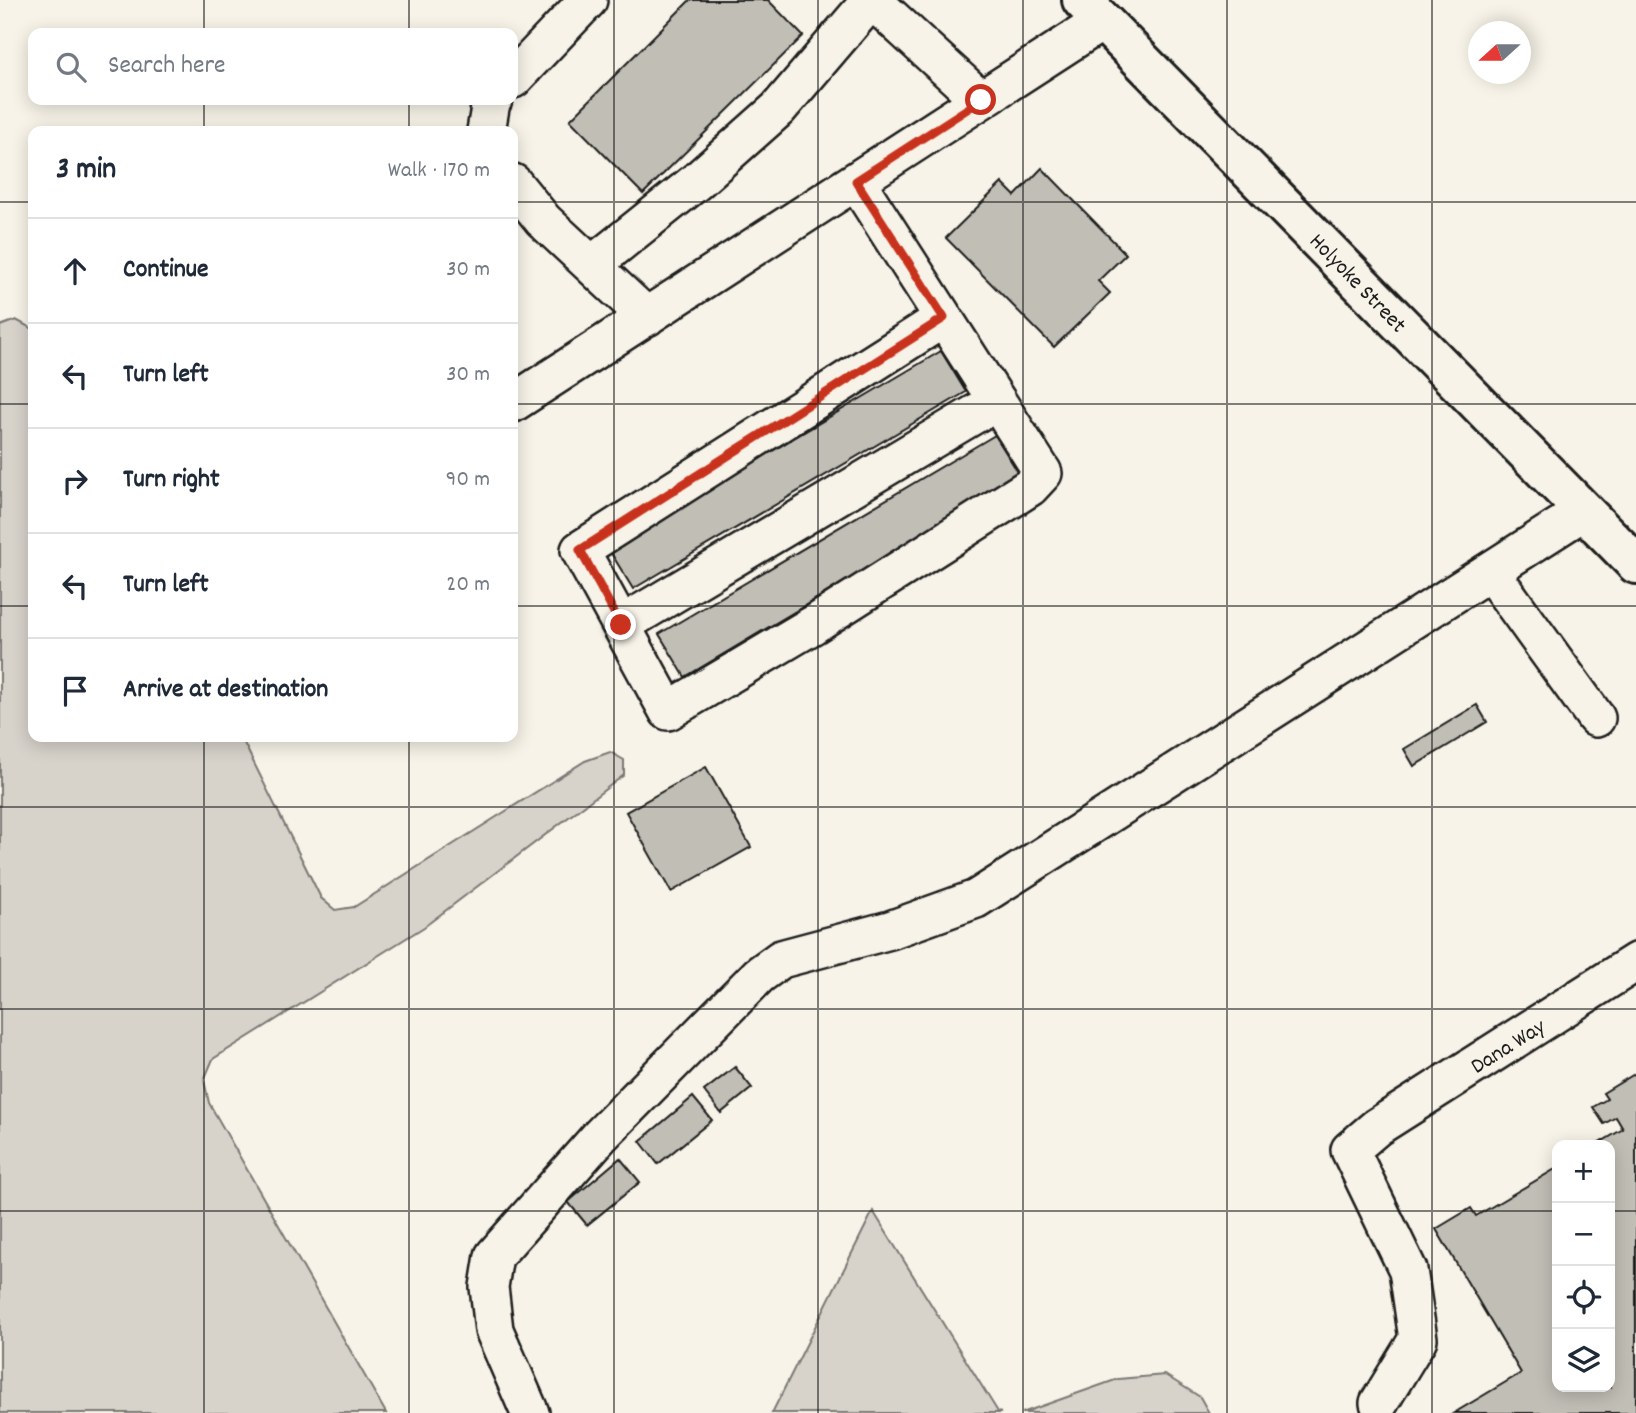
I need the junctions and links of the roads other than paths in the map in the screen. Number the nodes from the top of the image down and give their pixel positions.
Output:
1 (588, 0) edge
2 (872, 0) edge
3 (1093, 10) edge
4 (518, 78) edge
5 (981, 100) junction
6 (856, 181) junction
7 (518, 189) edge
8 (592, 265) junction
9 (647, 317) junction
10 (944, 318) junction
11 (518, 400) edge
12 (997, 401) junction
13 (1584, 511) junction
14 (1636, 564) edge
15 (1490, 571) junction
16 (621, 625) junction
17 (1596, 718) dead end
18 (1636, 962) edge
19 (1380, 1402) dead end
20 (530, 1413) edge

1 - 4 street
2 - 5 street
2 - 8 street
3 - 5 street
3 - 13 main road, Holyoke Street
5 - 6 street
6 - 9 street
6 - 10 street
7 - 8 street
8 - 9 street
9 - 11 street
10 - 12 street
10 - 16 street
12 - 16 street
12 - 16 street
13 - 14 main road, Holyoke Street
13 - 15 street
15 - 17 street
15 - 20 street
18 - 19 street, Dana Way

